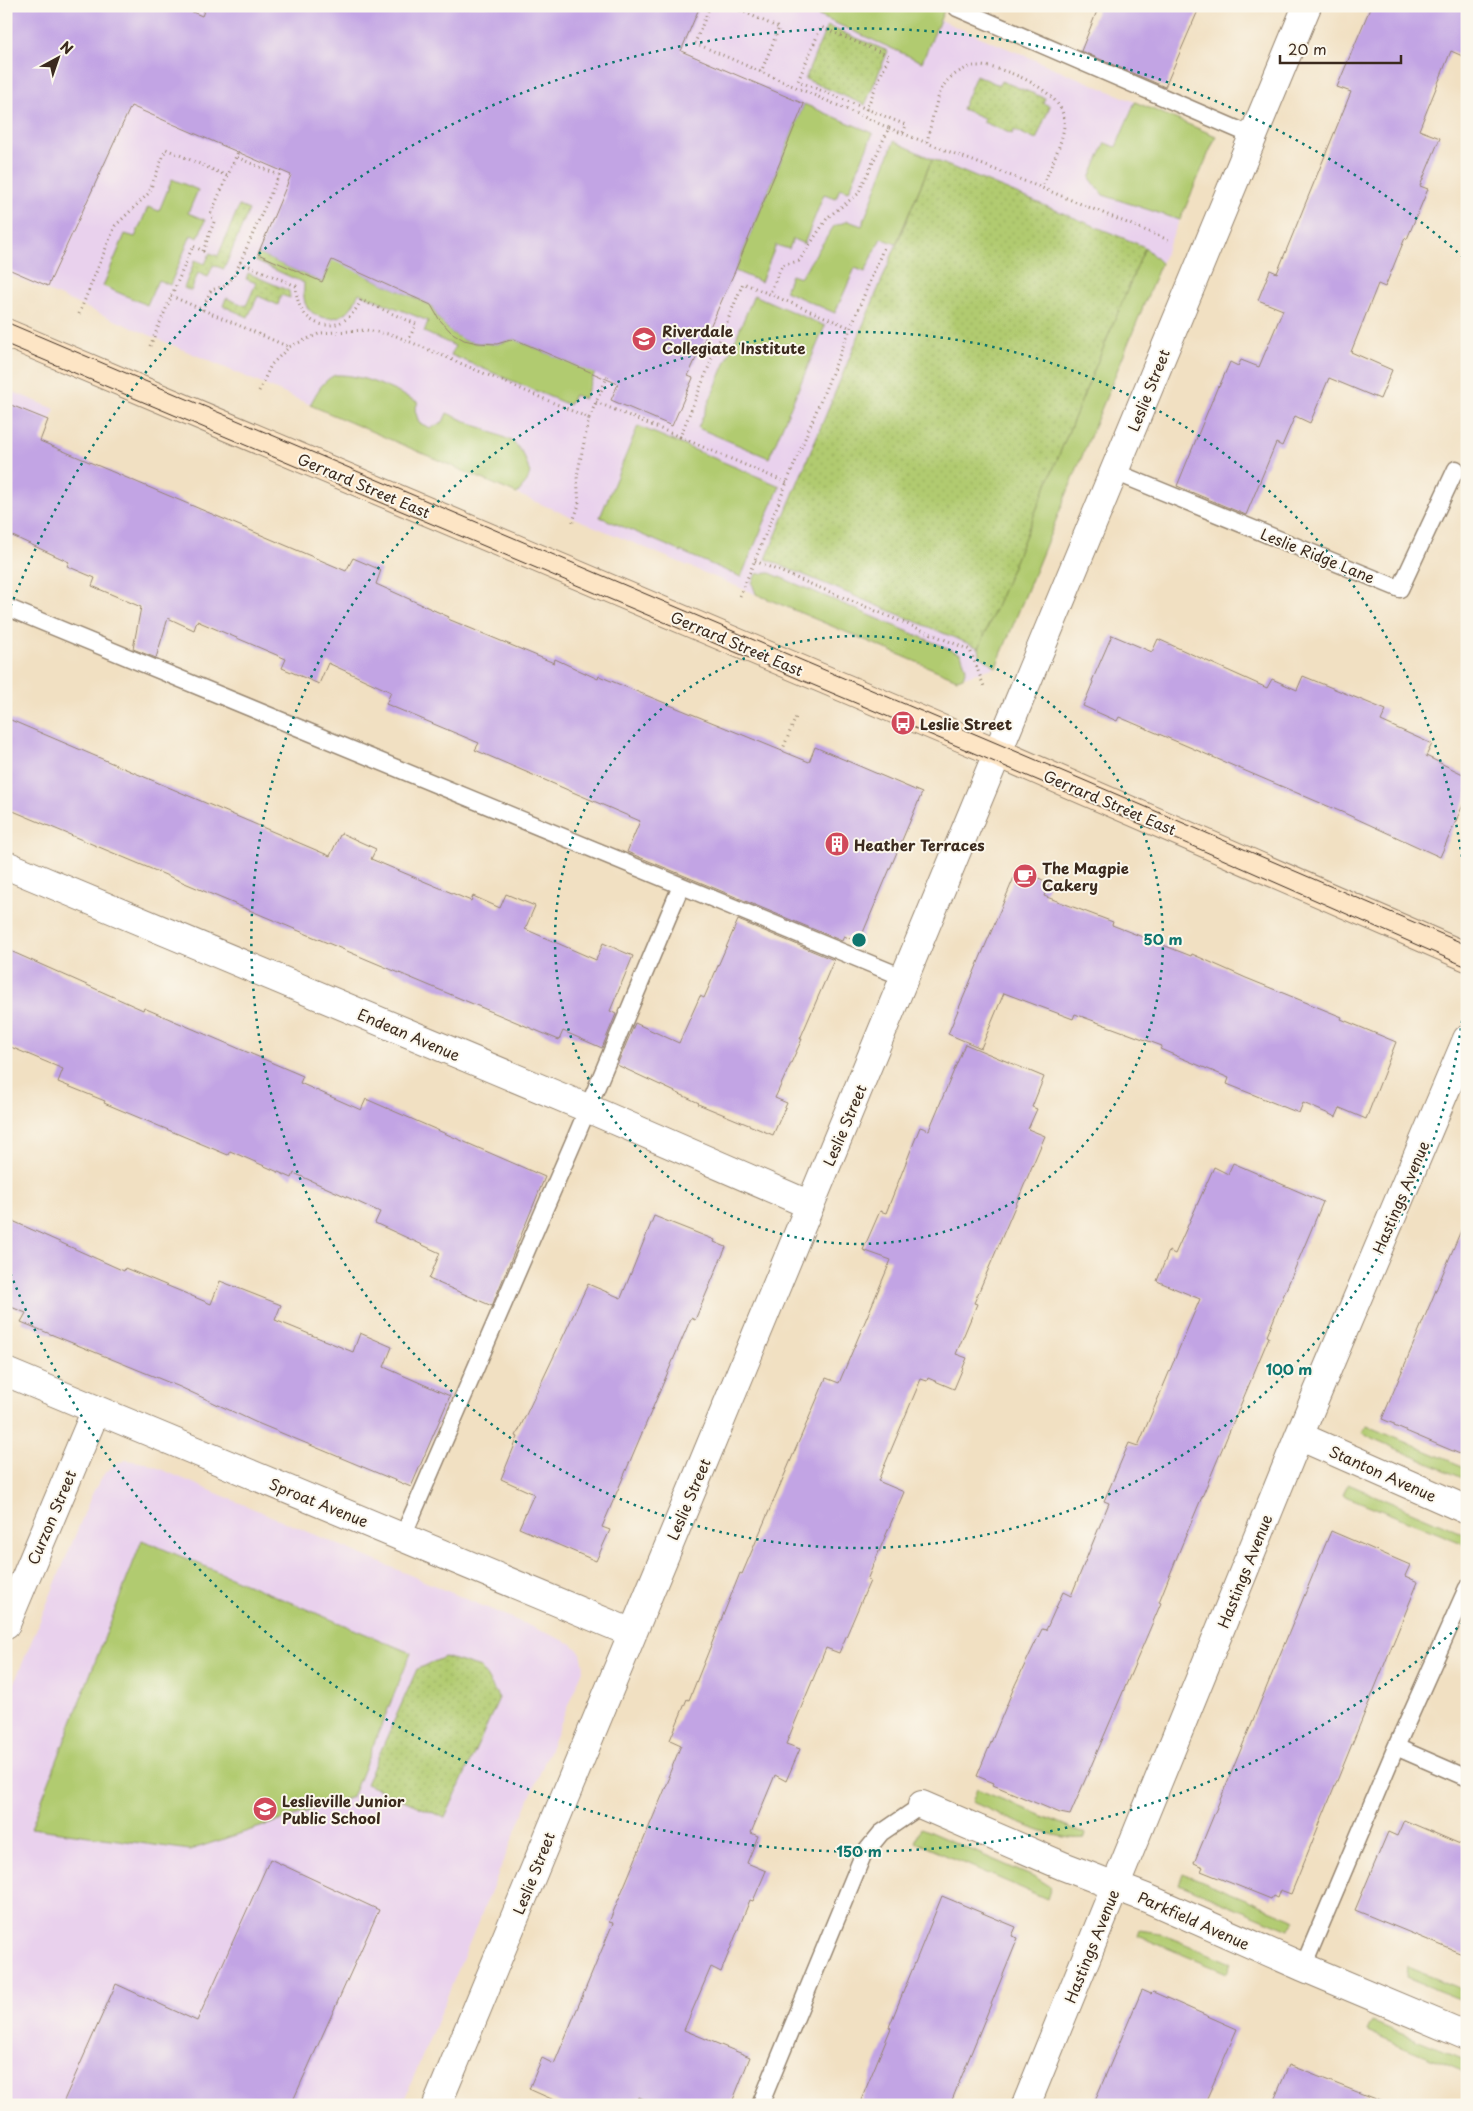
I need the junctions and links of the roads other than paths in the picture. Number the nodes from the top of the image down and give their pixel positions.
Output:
1 (958, 6) edge
2 (1307, 6) edge
3 (1253, 136) junction
4 (6, 333) edge
5 (1456, 470) dead end
6 (1114, 472) junction
7 (6, 607) edge
8 (998, 754) junction
9 (6, 865) edge
10 (681, 886) junction
11 (1467, 957) edge
12 (905, 978) junction
13 (1467, 1039) edge
14 (588, 1108) junction
15 (810, 1205) junction
16 (6, 1372) edge
17 (96, 1410) junction
18 (1299, 1436) junction
19 (1467, 1510) edge
20 (403, 1536) junction
21 (1467, 1588) edge
22 (6, 1624) edge
23 (632, 1632) junction
24 (1396, 1747) junction
25 (1467, 1778) edge
26 (922, 1805) joint
27 (1115, 1886) junction
28 (1303, 1967) junction
29 (1467, 2036) edge
30 (438, 2105) edge
31 (760, 2105) edge
32 (1026, 2105) edge

1 - 3 lane
2 - 3 street, Leslie Street
3 - 6 street, Leslie Street
4 - 8 main road, Gerrard Street East
5 - 6 lane, Leslie Ridge Lane
6 - 8 street, Leslie Street
7 - 10 lane
8 - 11 main road, Gerrard Street East
8 - 12 street, Leslie Street
9 - 14 street, Endean Avenue
10 - 12 lane
10 - 14 lane
12 - 15 street, Leslie Street
13 - 18 street, Hastings Avenue
14 - 15 street, Endean Avenue
14 - 20 lane
15 - 23 street, Leslie Street
16 - 17 street, Sproat Avenue
17 - 20 street, Sproat Avenue
17 - 22 street, Curzon Street
18 - 19 street, Stanton Avenue
18 - 27 street, Hastings Avenue
20 - 23 street, Sproat Avenue
21 - 24 lane
23 - 30 street, Leslie Street
24 - 25 lane
24 - 28 lane
26 - 27 street, Parkfield Avenue
26 - 31 lane
27 - 28 street, Parkfield Avenue
27 - 32 street, Hastings Avenue
28 - 29 street, Parkfield Avenue

